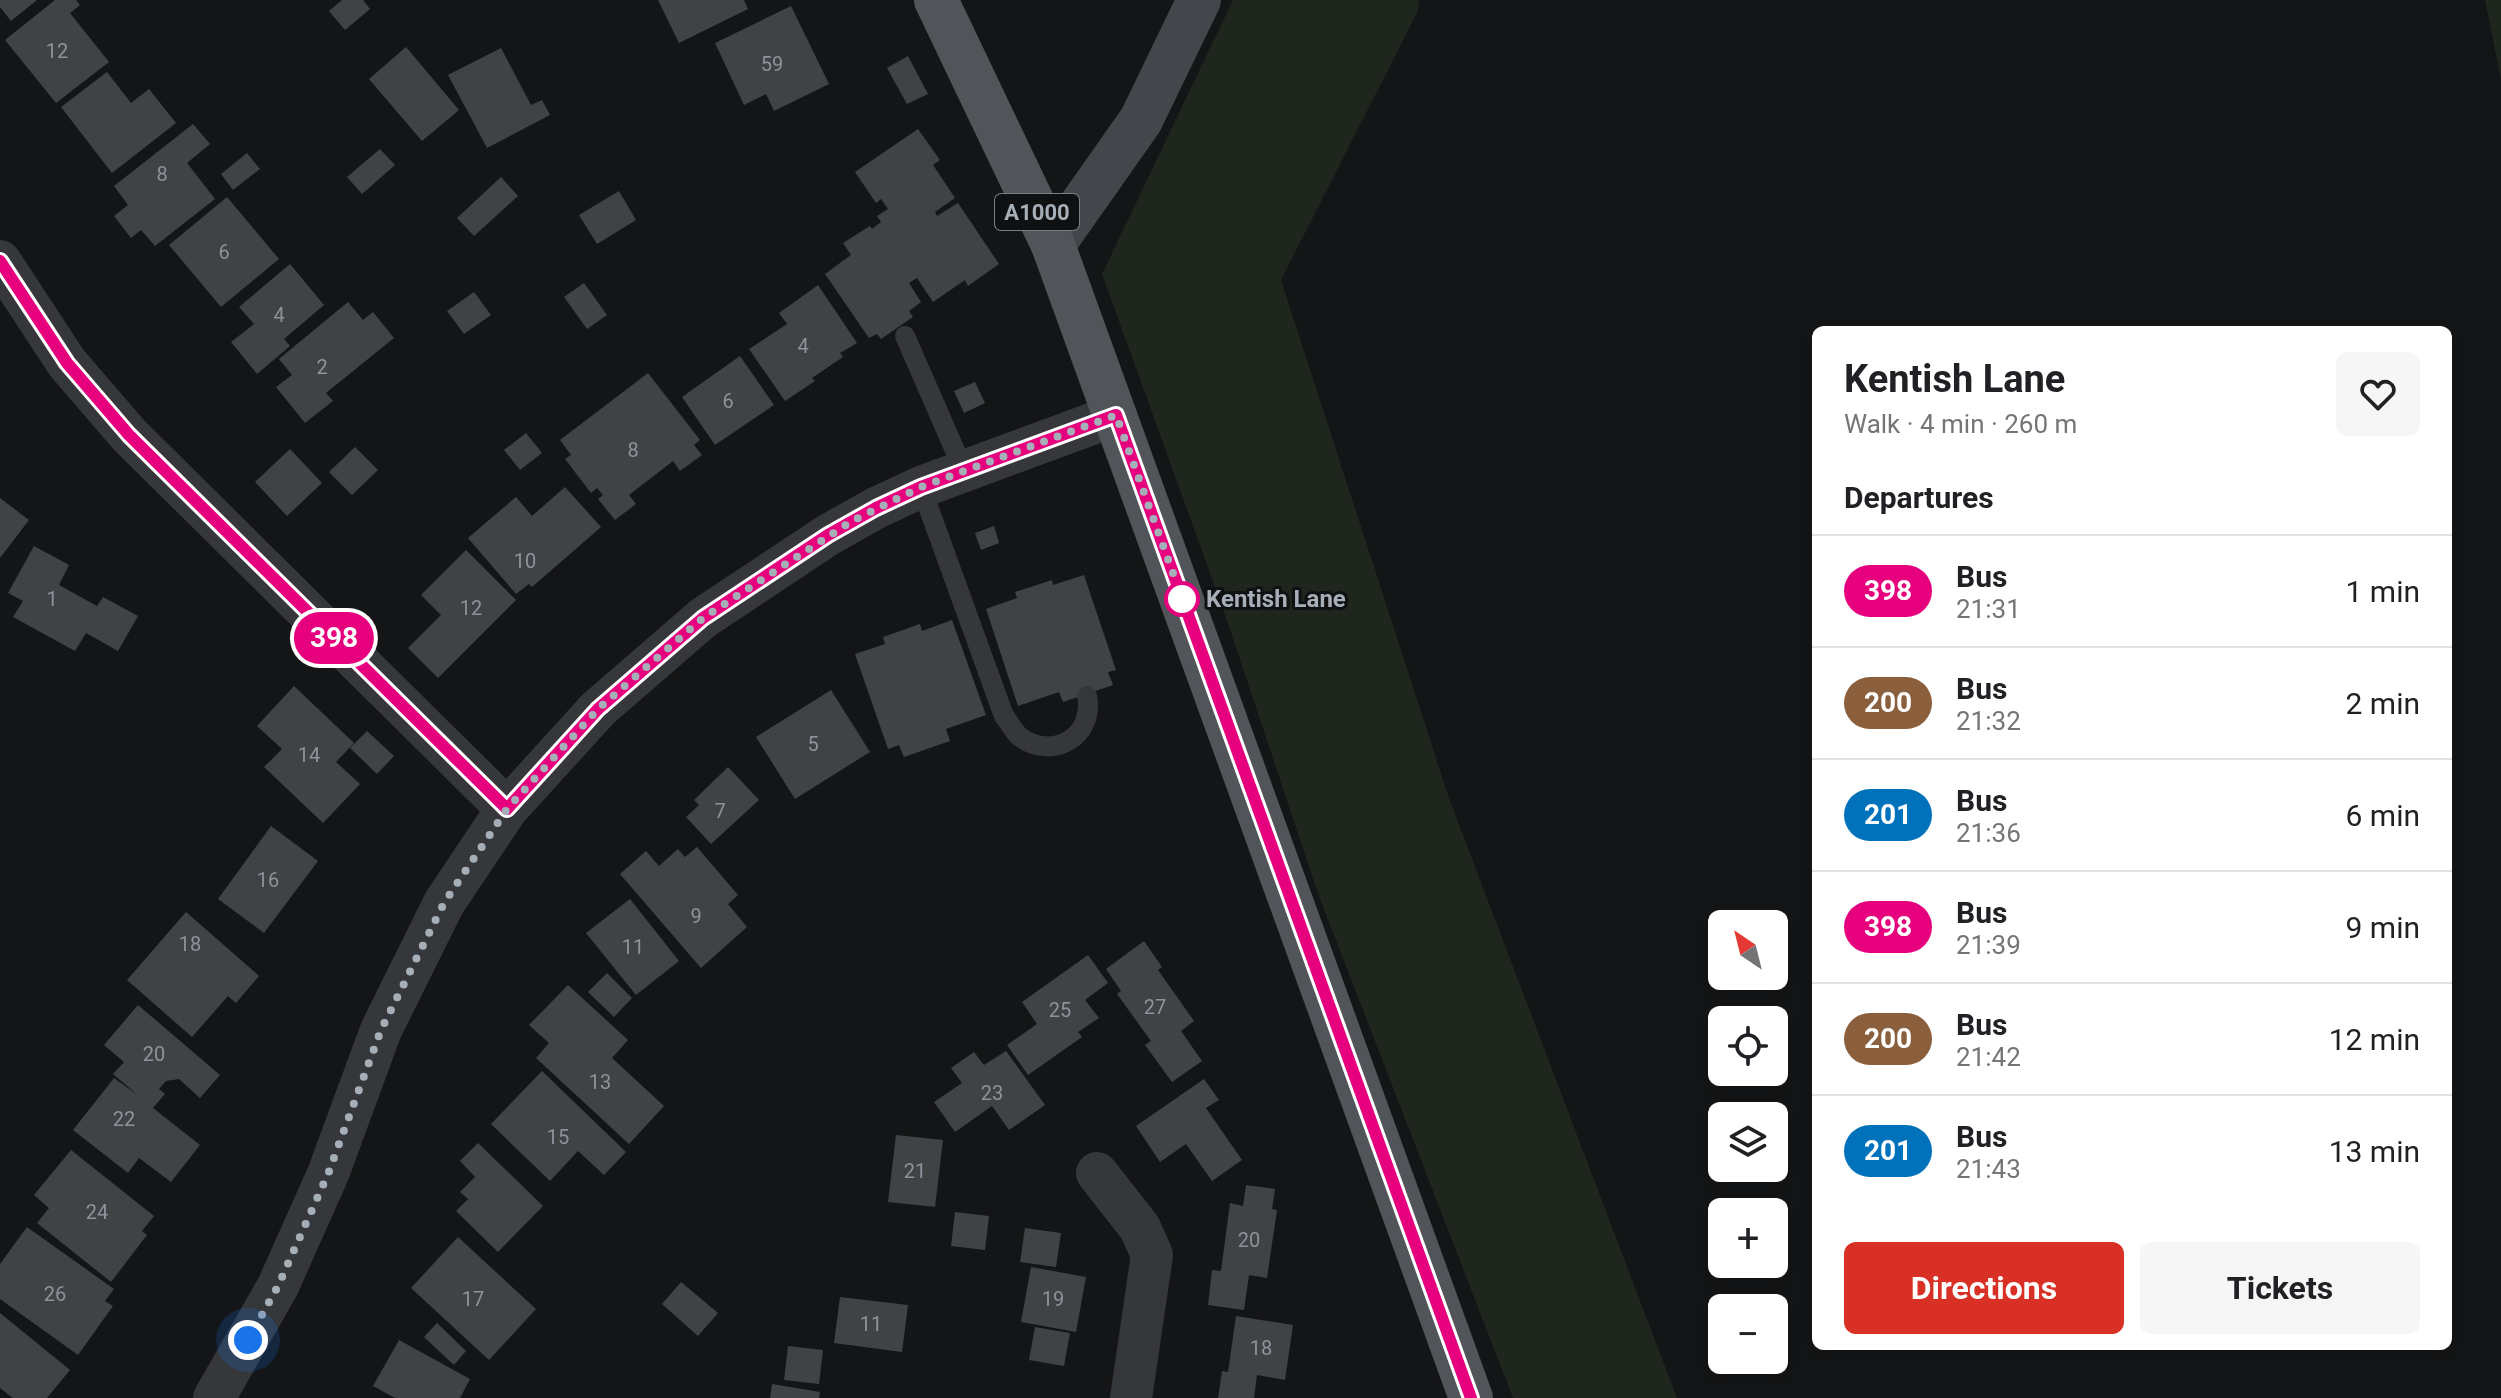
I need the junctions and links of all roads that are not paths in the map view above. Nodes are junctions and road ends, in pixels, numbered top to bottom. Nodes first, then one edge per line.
1 (936, 0) edge
2 (1199, 0) edge
3 (1053, 245) junction
4 (0, 261) edge
5 (905, 336) dead end
6 (1116, 415) junction
7 (964, 471) junction
8 (921, 487) junction
9 (1087, 696) dead end
10 (507, 809) junction
11 (1097, 1173) dead end
12 (214, 1398) edge
13 (1131, 1398) edge
14 (1471, 1398) edge

1 - 3 main road, A1000
2 - 3 main road
3 - 6 main road, A1000
4 - 10 street
5 - 7 lane
6 - 7 street
6 - 14 main road, A1000
7 - 8 street
8 - 9 lane
8 - 10 street
10 - 12 street
11 - 13 street

